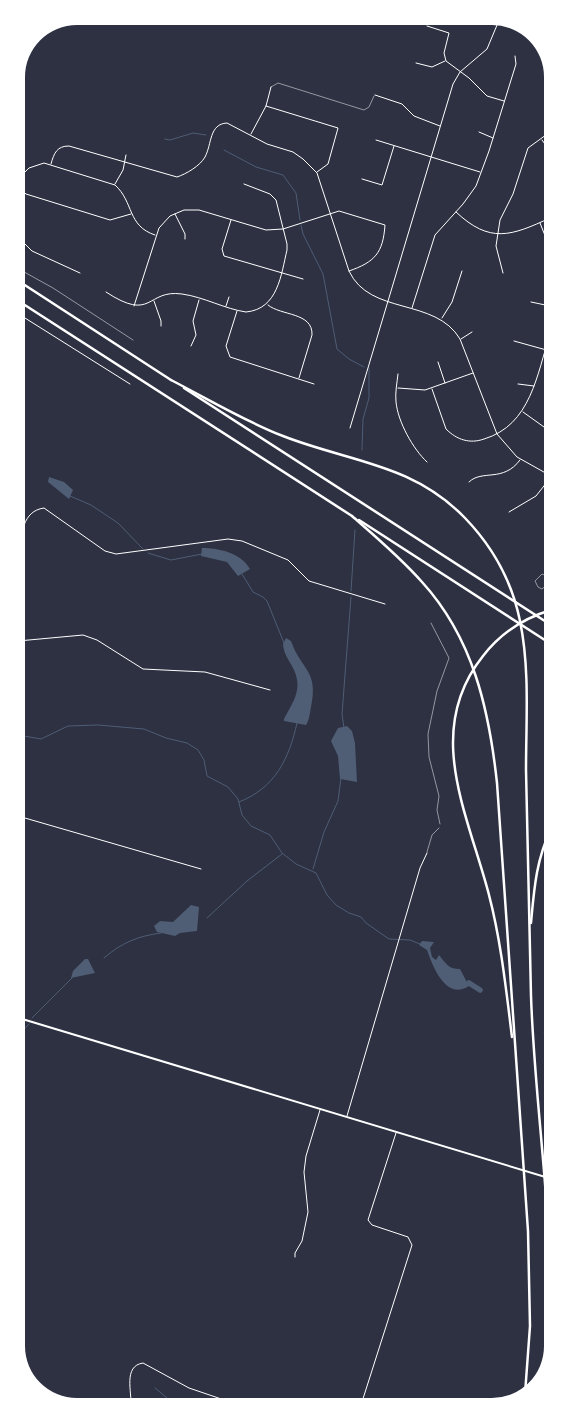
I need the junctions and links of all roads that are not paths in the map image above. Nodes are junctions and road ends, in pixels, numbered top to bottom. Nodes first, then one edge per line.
1 (497, 25) edge
2 (427, 26) dead end
3 (514, 56) dead end
4 (446, 61) junction
5 (416, 63) dead end
6 (460, 72) junction
7 (271, 87) joint
8 (375, 95) joint
9 (504, 102) junction
10 (266, 106) junction
11 (440, 126) junction
12 (479, 132) dead end
13 (251, 135) junction
14 (544, 136) edge
15 (493, 138) junction
16 (541, 138) junction
17 (376, 140) dead end
18 (544, 142) edge
19 (394, 145) junction
20 (126, 155) dead end
21 (431, 155) junction
22 (125, 162) junction
23 (51, 164) junction
24 (480, 172) junction
25 (25, 173) edge
26 (317, 173) junction
27 (362, 179) dead end
28 (115, 184) junction
29 (244, 184) dead end
30 (25, 193) edge
31 (456, 212) junction
32 (175, 213) junction
33 (330, 213) junction
34 (131, 214) junction
35 (230, 220) junction
36 (544, 221) edge
37 (540, 223) junction
38 (283, 229) junction
39 (544, 233) edge
40 (496, 234) junction
41 (156, 235) junction
42 (185, 240) dead end
43 (25, 244) edge
44 (349, 271) junction
45 (462, 271) dead end
46 (25, 272) edge
47 (80, 273) dead end
48 (281, 273) junction
49 (503, 273) dead end
50 (303, 279) dead end
51 (25, 285) edge
52 (106, 292) dead end
53 (228, 297) dead end
54 (200, 299) junction
55 (154, 301) junction
56 (387, 301) junction
57 (531, 302) dead end
58 (25, 305) edge
59 (267, 305) junction
60 (544, 305) edge
61 (134, 306) junction
62 (226, 307) junction
63 (412, 309) junction
64 (237, 310) junction
65 (25, 318) edge
66 (441, 319) junction
67 (161, 326) dead end
68 (472, 332) dead end
69 (460, 339) junction
70 (133, 340) dead end
71 (514, 341) dead end
72 (191, 346) dead end
73 (544, 350) edge
74 (544, 354) edge
75 (438, 362) dead end
76 (474, 373) junction
77 (398, 374) dead end
78 (298, 379) junction
79 (171, 380) junction
80 (445, 383) junction
81 (130, 384) dead end
82 (314, 384) dead end
83 (518, 384) dead end
84 (535, 386) junction
85 (396, 387) junction
86 (432, 389) junction
87 (522, 411) junction
88 (350, 428) dead end
89 (544, 429) edge
90 (497, 434) junction
91 (520, 460) junction
92 (427, 462) dead end
93 (544, 472) edge
94 (469, 482) dead end
95 (544, 485) edge
96 (510, 512) dead end
97 (352, 516) junction
98 (25, 526) edge
99 (385, 604) dead end
100 (544, 613) edge
101 (544, 620) edge
102 (544, 639) edge
103 (25, 640) edge
104 (270, 690) dead end
105 (25, 818) edge
106 (440, 828) road end
107 (544, 847) edge
108 (427, 853) joint
109 (201, 868) dead end
110 (530, 932) junction
111 (25, 1020) edge
112 (515, 1055) junction
113 (320, 1109) junction
114 (346, 1117) junction
115 (396, 1132) junction
116 (544, 1177) edge
117 (544, 1189) edge
118 (295, 1257) dead end
119 (525, 1386) edge
120 (131, 1398) edge
121 (217, 1398) edge
122 (364, 1398) edge

1 - 6 street
2 - 4 street
3 - 9 street
4 - 5 street
4 - 6 street
6 - 9 street
6 - 11 street
7 - 8 lane
7 - 10 street
8 - 11 street
9 - 15 street
10 - 13 street
10 - 26 street
11 - 21 street
12 - 15 street
13 - 22 street
13 - 26 street
14 - 16 street
15 - 24 street
16 - 18 street
16 - 40 street
17 - 19 street
19 - 21 street
19 - 27 street
20 - 22 street
21 - 24 street
21 - 56 street
22 - 23 street
22 - 28 street
23 - 25 street
23 - 28 street
24 - 31 street
26 - 33 street
28 - 34 street
29 - 38 street
30 - 34 street
31 - 40 street
31 - 63 street
32 - 35 street
32 - 41 street
32 - 42 street
33 - 38 street
33 - 44 street
33 - 44 street
34 - 41 street
35 - 38 street
35 - 48 street
36 - 37 street
37 - 39 street
37 - 40 street
38 - 48 street
40 - 49 street
41 - 61 street
43 - 47 street
44 - 56 street
45 - 66 street
46 - 70 lane
48 - 50 street
48 - 59 street
51 - 79 highway
52 - 61 street
53 - 62 street
54 - 55 street
54 - 62 street
54 - 72 street
55 - 61 street
55 - 67 street
56 - 63 street
56 - 88 street
57 - 60 street
58 - 97 highway
59 - 64 street
59 - 78 street
62 - 64 street
63 - 66 street
64 - 78 street
65 - 81 street
66 - 69 street
68 - 69 street
69 - 76 street
71 - 73 street
74 - 84 street
75 - 80 street
76 - 80 street
76 - 90 street
77 - 85 street
78 - 82 street
79 - 101 highway
79 - 110 highway
80 - 86 street
83 - 84 street
84 - 87 street
85 - 86 street
85 - 92 street
86 - 90 street
87 - 89 street
87 - 90 street
90 - 91 street
91 - 93 street
91 - 94 street
95 - 96 street
97 - 102 highway
97 - 112 highway
98 - 99 street
100 - 112 highway
103 - 104 street
105 - 109 street
106 - 108 lane
107 - 110 highway
108 - 114 street
110 - 117 highway
111 - 113 main road
112 - 119 highway
113 - 114 main road
113 - 118 street
114 - 115 main road
115 - 116 main road
115 - 122 street
120 - 121 street

